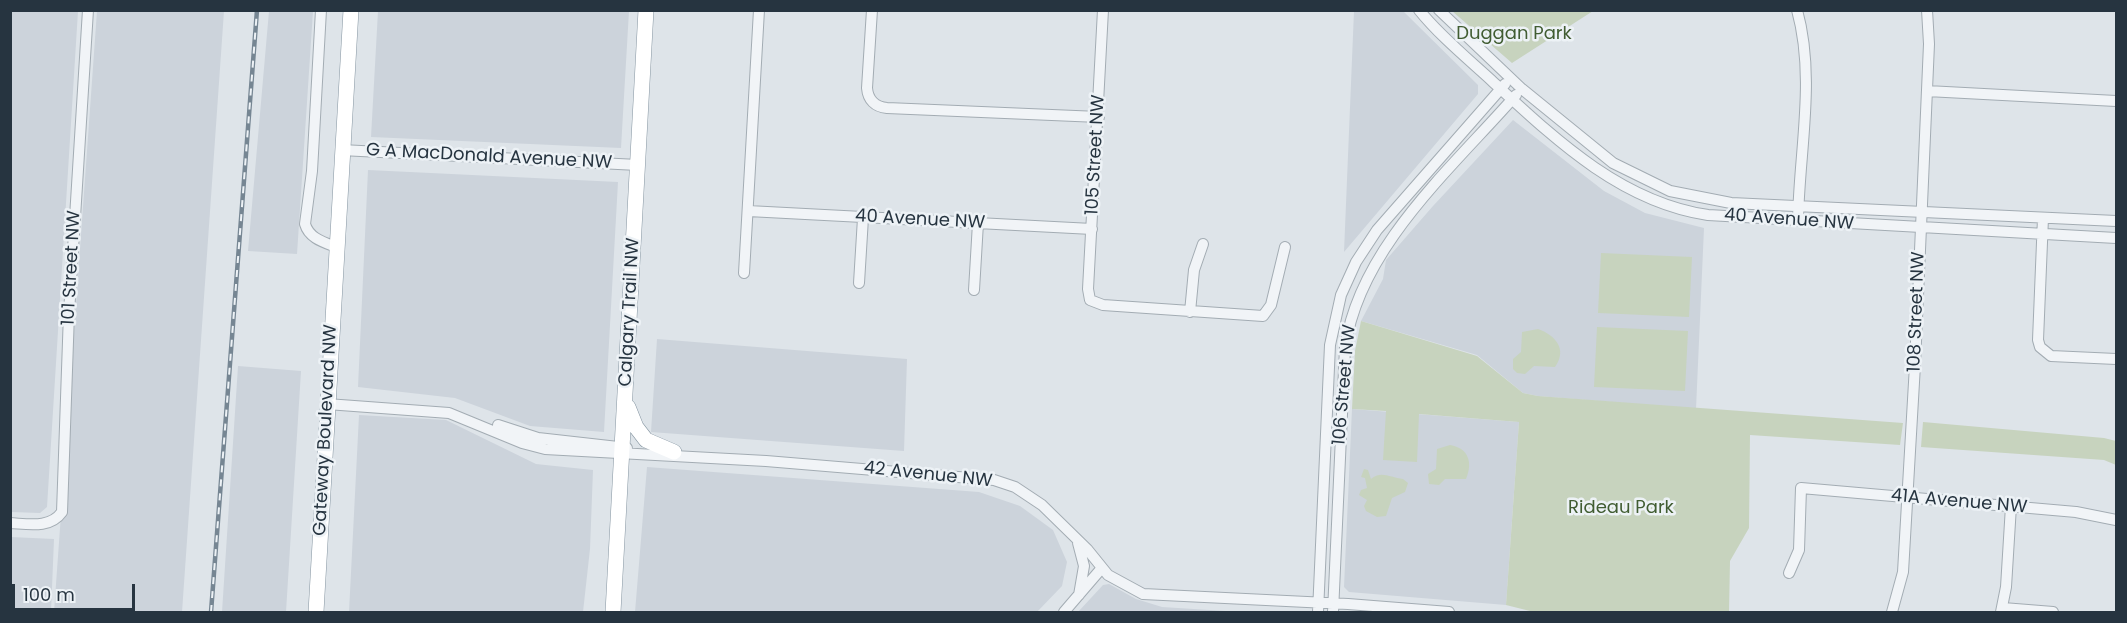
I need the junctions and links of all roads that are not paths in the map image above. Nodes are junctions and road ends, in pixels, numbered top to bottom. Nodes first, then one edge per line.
1 (88, 10) edge
2 (321, 10) edge
3 (351, 10) edge
4 (646, 10) edge
5 (759, 10) edge
6 (872, 10) edge
7 (1103, 10) edge
8 (1419, 10) edge
9 (1438, 10) edge
10 (1797, 10) edge
11 (1927, 10) edge
12 (1510, 78) junction
13 (1501, 89) junction
14 (1522, 89) junction
15 (1927, 91) junction
16 (1512, 100) junction
17 (2116, 101) edge
18 (1098, 117) junction
19 (341, 150) junction
20 (638, 165) junction
21 (1799, 206) junction
22 (748, 211) junction
23 (1921, 213) junction
24 (863, 218) junction
25 (2043, 218) junction
26 (1798, 221) junction
27 (2116, 221) edge
28 (978, 224) junction
29 (1920, 228) junction
30 (1092, 229) junction
31 (2043, 234) junction
32 (2116, 238) edge
33 (1203, 244) dead end
34 (336, 247) junction
35 (1285, 247) dead end
36 (744, 273) dead end
37 (859, 284) dead end
38 (974, 290) dead end
39 (1190, 312) junction
40 (2116, 359) edge
41 (327, 401) junction
42 (625, 401) junction
43 (622, 451) junction
44 (674, 452) junction
45 (689, 456) junction
46 (1906, 498) junction
47 (2011, 506) junction
48 (2116, 520) edge
49 (10, 523) edge
50 (1076, 538) junction
51 (1101, 569) junction
52 (1789, 573) dead end
53 (1078, 595) junction
54 (1318, 608) edge
55 (1334, 608) edge
56 (2002, 610) edge
57 (316, 612) edge
58 (613, 612) edge
59 (1064, 612) edge
60 (1449, 612) edge
61 (1893, 612) edge
62 (2053, 612) edge

1 - 49 street, 101 Street NW
2 - 34 street
3 - 19 highway, Gateway Boulevard NW
4 - 20 highway, Calgary Trail NW
5 - 22 street
6 - 18 street
7 - 18 street, 105 Street NW
8 - 13 street
9 - 12 street
10 - 21 street
11 - 15 street, 108 Street NW
12 - 13 street, 106 Street NW
12 - 14 street
13 - 16 street, 40 Avenue NW
13 - 54 street, 106 Street NW
14 - 16 street, 106 Street NW
14 - 21 street, 40 Avenue NW
15 - 17 street
15 - 23 street, 108 Street NW
16 - 26 street, 40 Avenue NW
16 - 55 street, 106 Street NW
18 - 30 street, 105 Street NW
19 - 20 street, G A MacDonald Avenue NW
19 - 34 highway, Gateway Boulevard NW
20 - 42 highway, Calgary Trail NW
21 - 23 street, 40 Avenue NW
21 - 26 street
22 - 24 street, 40 Avenue NW
22 - 36 street
23 - 25 street, 40 Avenue NW
23 - 29 street, 108 Street NW
24 - 28 street, 40 Avenue NW
24 - 37 street
25 - 27 street, 40 Avenue NW
25 - 31 street
26 - 29 street, 40 Avenue NW
28 - 30 street, 40 Avenue NW
28 - 38 street
29 - 31 street, 40 Avenue NW
29 - 46 street, 108 Street NW
30 - 39 street, 105 Street NW
31 - 32 street, 40 Avenue NW
31 - 40 street
33 - 39 street
34 - 41 highway, Gateway Boulevard NW
35 - 39 street
41 - 43 street, 42 Avenue NW
41 - 57 highway, Gateway Boulevard NW
42 - 43 highway, Calgary Trail NW
42 - 44 highway
43 - 44 street, 42 Avenue NW
43 - 45 street, 42 Avenue NW
43 - 58 highway, Calgary Trail NW
44 - 45 street, 42 Avenue NW
45 - 50 street, 42 Avenue NW
46 - 47 street, 41A Avenue NW
46 - 52 street, 41A Avenue NW
46 - 61 street, 108 Street NW
47 - 48 street, 41A Avenue NW
47 - 56 street
50 - 51 street, 42 Avenue NW
50 - 53 street
51 - 53 street
51 - 54 street, 42 Avenue NW
53 - 59 street
54 - 55 street, 42 Avenue NW
55 - 60 street, 42 Avenue NW
56 - 62 street

